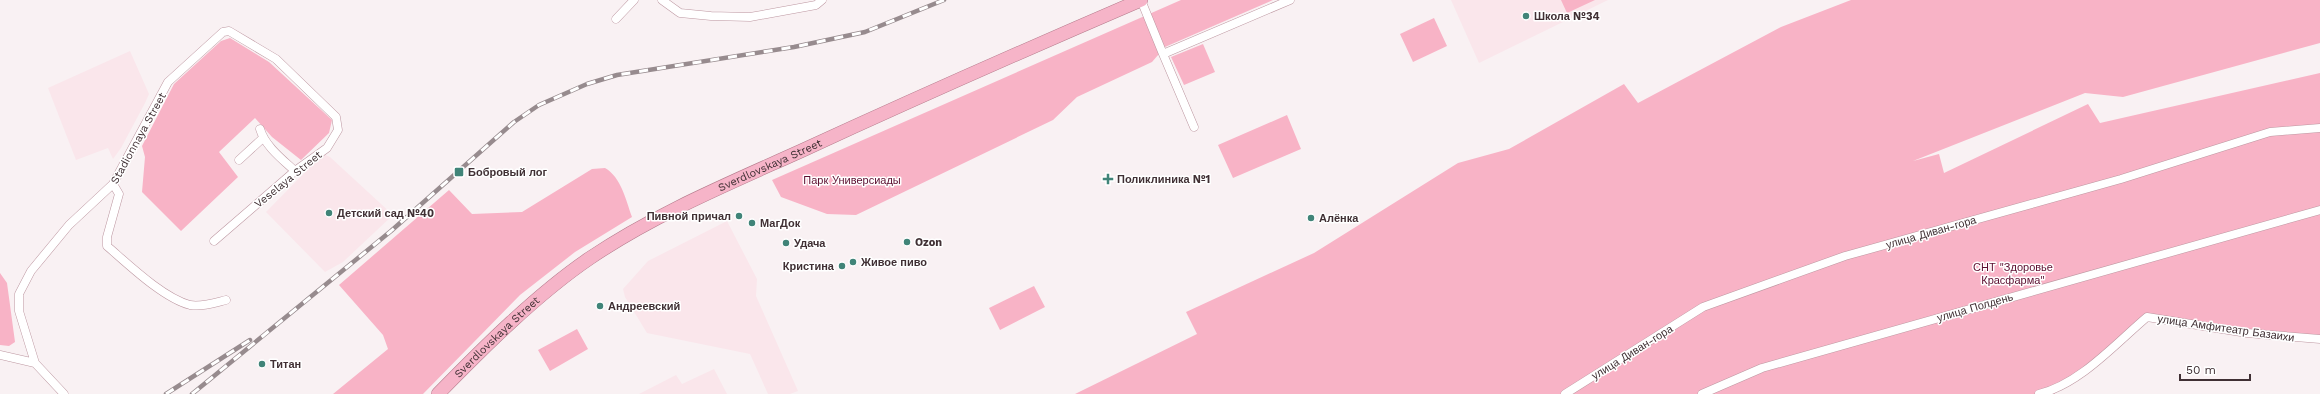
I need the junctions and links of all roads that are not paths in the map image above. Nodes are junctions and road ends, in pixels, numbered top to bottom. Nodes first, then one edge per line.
1 (634, 0) edge
2 (662, 0) edge
3 (822, 0) edge
4 (1141, 0) edge
5 (1290, 0) edge
6 (616, 19) dead end
7 (1163, 54) junction
8 (276, 59) joint
9 (1194, 127) dead end
10 (2320, 128) edge
11 (260, 129) dead end
12 (263, 138) junction
13 (239, 160) dead end
14 (295, 171) junction
15 (113, 184) junction
16 (2320, 210) edge
17 (214, 241) dead end
18 (226, 300) dead end
19 (2320, 339) edge
20 (0, 354) edge
21 (35, 363) junction
22 (64, 394) edge
23 (438, 394) edge
24 (1565, 394) edge
25 (1702, 394) edge
26 (2039, 394) edge

1 - 6 street
2 - 3 street
4 - 7 street
4 - 23 highway, Sverdlovskaya Street
5 - 7 street
7 - 9 street
8 - 14 street, Veselaya Street
8 - 15 street, Stadionnaya Street
10 - 24 street, улица Диван-гора
11 - 12 street
12 - 13 street
12 - 14 street
14 - 17 street, Veselaya Street
15 - 18 street
15 - 21 street, Stadionnaya Street
16 - 25 street, улица Полдень
19 - 26 street, улица Амфитеатр Базаихи
20 - 21 street
21 - 22 street

